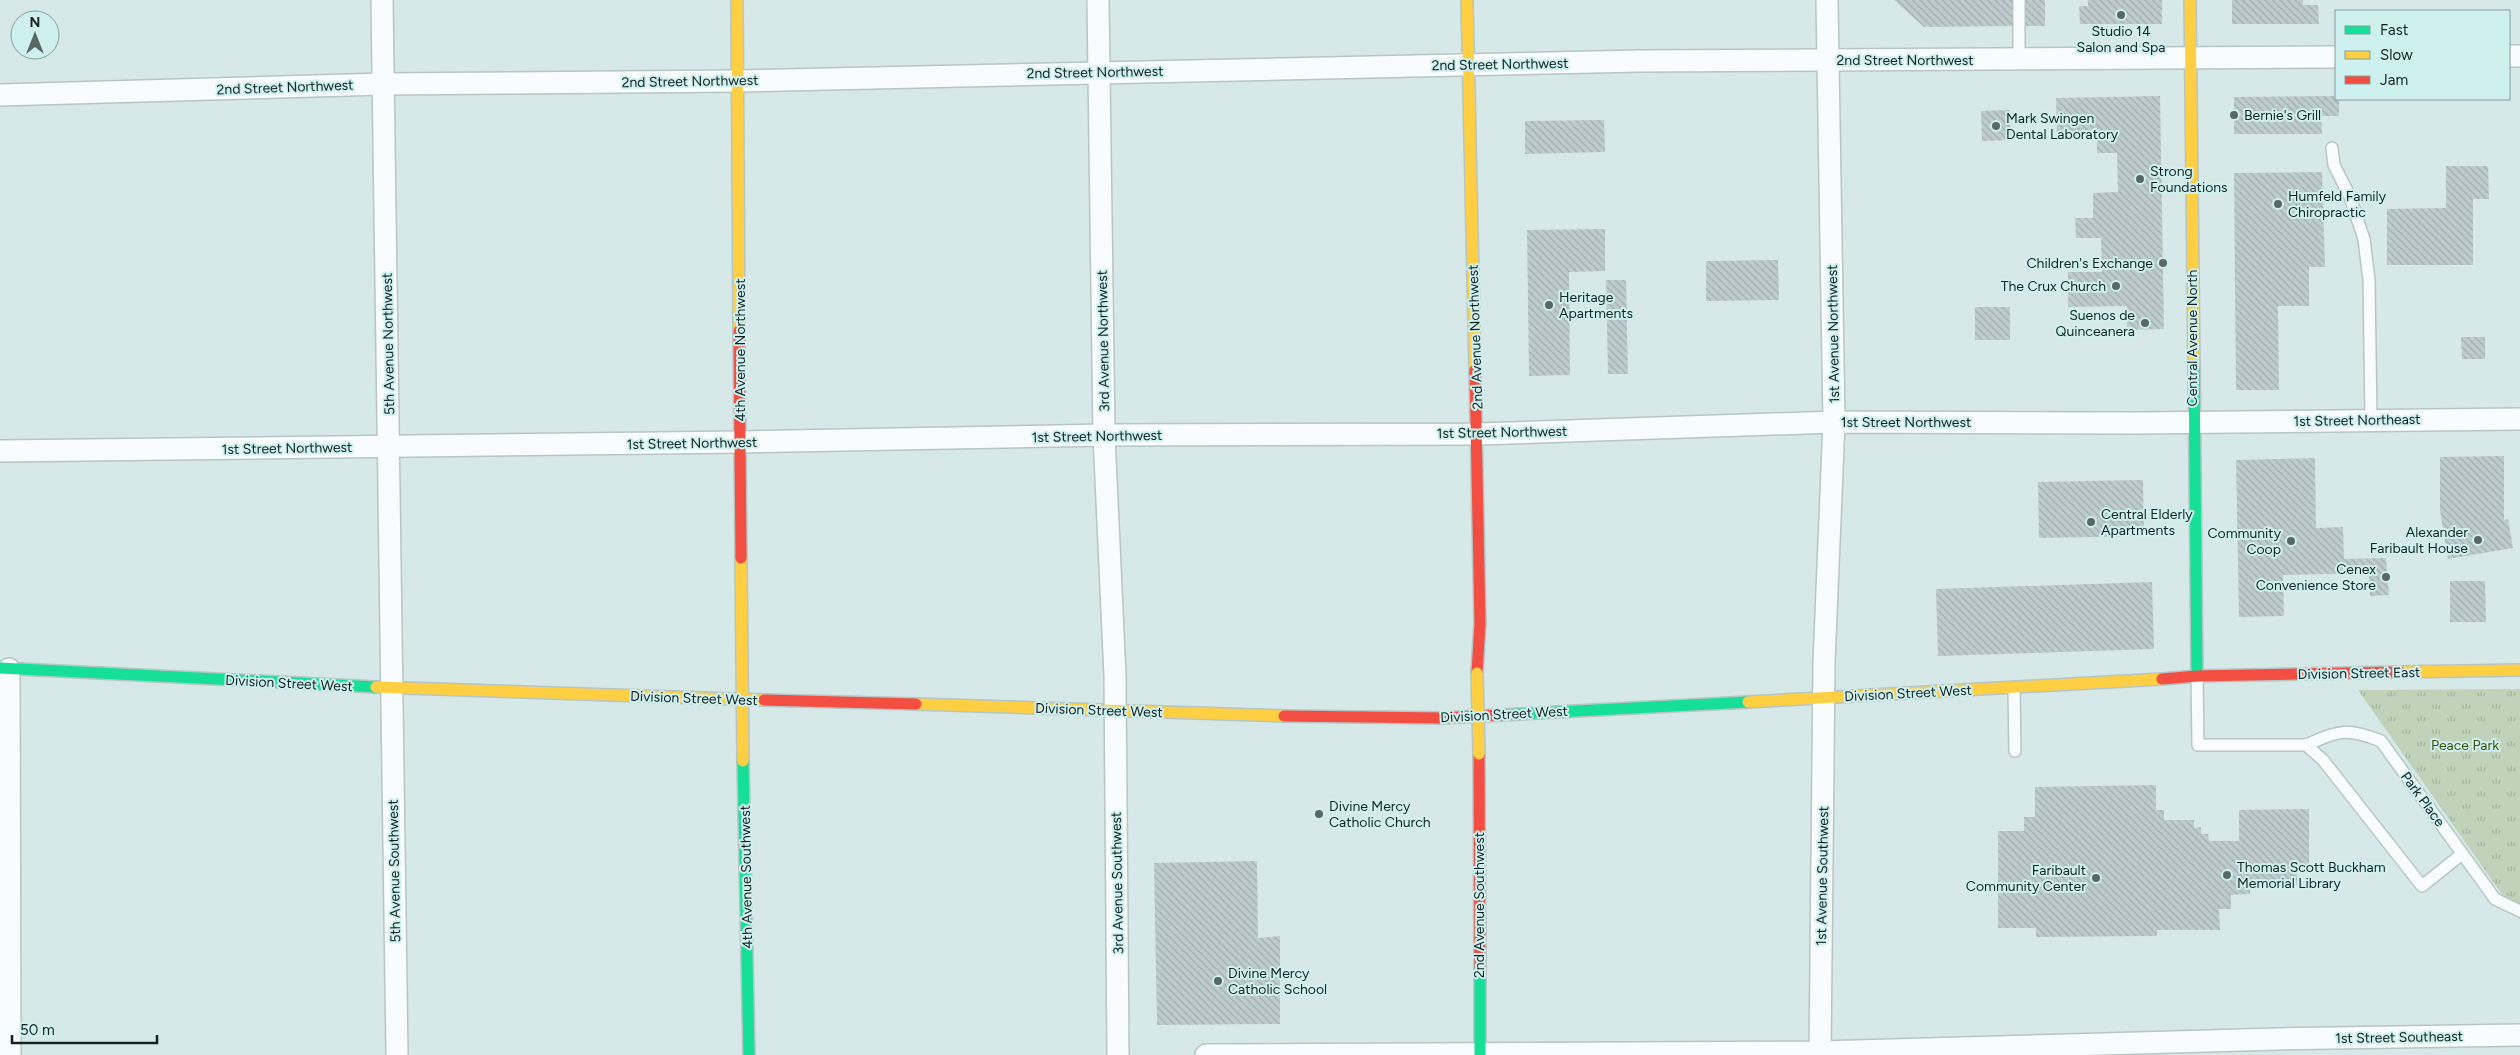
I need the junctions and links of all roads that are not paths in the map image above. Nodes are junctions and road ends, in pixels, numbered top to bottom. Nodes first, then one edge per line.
1 (382, 0) edge
2 (737, 0) edge
3 (1098, 0) edge
4 (1467, 0) edge
5 (1827, 0) edge
6 (2019, 0) edge
7 (2190, 0) edge
8 (2335, 57) edge
9 (2190, 58) junction
10 (1827, 60) junction
11 (2019, 60) junction
12 (1467, 65) junction
13 (1099, 71) junction
14 (738, 81) junction
15 (383, 84) junction
16 (0, 95) edge
17 (2332, 148) dead end
18 (2371, 419) junction
19 (2520, 419) edge
20 (1834, 422) junction
21 (2193, 423) junction
22 (1478, 434) junction
23 (1104, 435) junction
24 (741, 442) junction
25 (390, 447) junction
26 (0, 452) edge
27 (5, 669) edge
28 (2520, 670) edge
29 (1477, 673) joint
30 (2197, 676) junction
31 (392, 688) junction
32 (2014, 688) junction
33 (1824, 698) junction
34 (742, 699) junction
35 (1115, 711) junction
36 (2306, 745) junction
37 (2015, 751) dead end
38 (2462, 854) junction
39 (2520, 910) edge
40 (2520, 1035) edge
41 (1820, 1053) edge
42 (1480, 1054) edge
43 (10, 1055) edge
44 (397, 1055) edge
45 (749, 1055) edge
46 (1118, 1055) edge
47 (1206, 1055) edge
48 (1283, 1055) edge

1 - 15 street, 5th Avenue Northwest
2 - 14 street, 4th Avenue Northwest
3 - 13 street, 3rd Avenue Northwest
4 - 12 street, 2nd Avenue Northwest
5 - 10 street, 1st Avenue Northwest
6 - 11 lane
7 - 9 street, Central Avenue North
8 - 9 street, 2nd Street Northwest
9 - 11 street, 2nd Street Northwest
9 - 21 street, Central Avenue North
10 - 11 street, 2nd Street Northwest
10 - 12 street, 2nd Street Northwest
10 - 20 street, 1st Avenue Northwest
12 - 13 street, 2nd Street Northwest
12 - 22 street, 2nd Avenue Northwest
13 - 14 street, 2nd Street Northwest
13 - 23 street, 3rd Avenue Northwest
14 - 15 street, 2nd Street Northwest
14 - 24 street, 4th Avenue Northwest
15 - 16 street, 2nd Street Northwest
15 - 25 street, 5th Avenue Northwest
17 - 18 lane
18 - 19 street, 1st Street Northeast
18 - 21 street, 1st Street Northeast
20 - 21 street, 1st Street Northwest
20 - 22 street, 1st Street Northwest
20 - 33 street, 1st Avenue Northwest
21 - 30 street, Central Avenue North
22 - 23 street, 1st Street Northwest
22 - 29 street, 2nd Avenue Northwest
23 - 24 street, 1st Street Northwest
23 - 35 street, 3rd Avenue Northwest
24 - 25 street, 1st Street Northwest
24 - 34 street, 4th Avenue Northwest
25 - 26 street, 1st Street Northwest
25 - 31 street, 5th Avenue Northwest
27 - 31 street, Division Street West
27 - 43 street
28 - 30 street, Division Street East
29 - 42 street, 2nd Avenue Southwest, bridge
30 - 32 street, Division Street West
30 - 36 lane
31 - 34 street, Division Street West
31 - 44 street, 5th Avenue Southwest
32 - 33 street, Division Street West
32 - 37 lane
33 - 35 street, Division Street West
33 - 41 street, 1st Avenue Southwest
34 - 35 street, Division Street West
34 - 45 street, 4th Avenue Southwest
35 - 46 street, 3rd Avenue Southwest
36 - 38 lane, Park Place
36 - 38 lane
38 - 39 lane, Park Place
40 - 41 street, 1st Street Southeast
41 - 42 street, 1st Street Southeast
42 - 48 street, 1st Street Southeast
47 - 48 street, 1st Street Southeast

